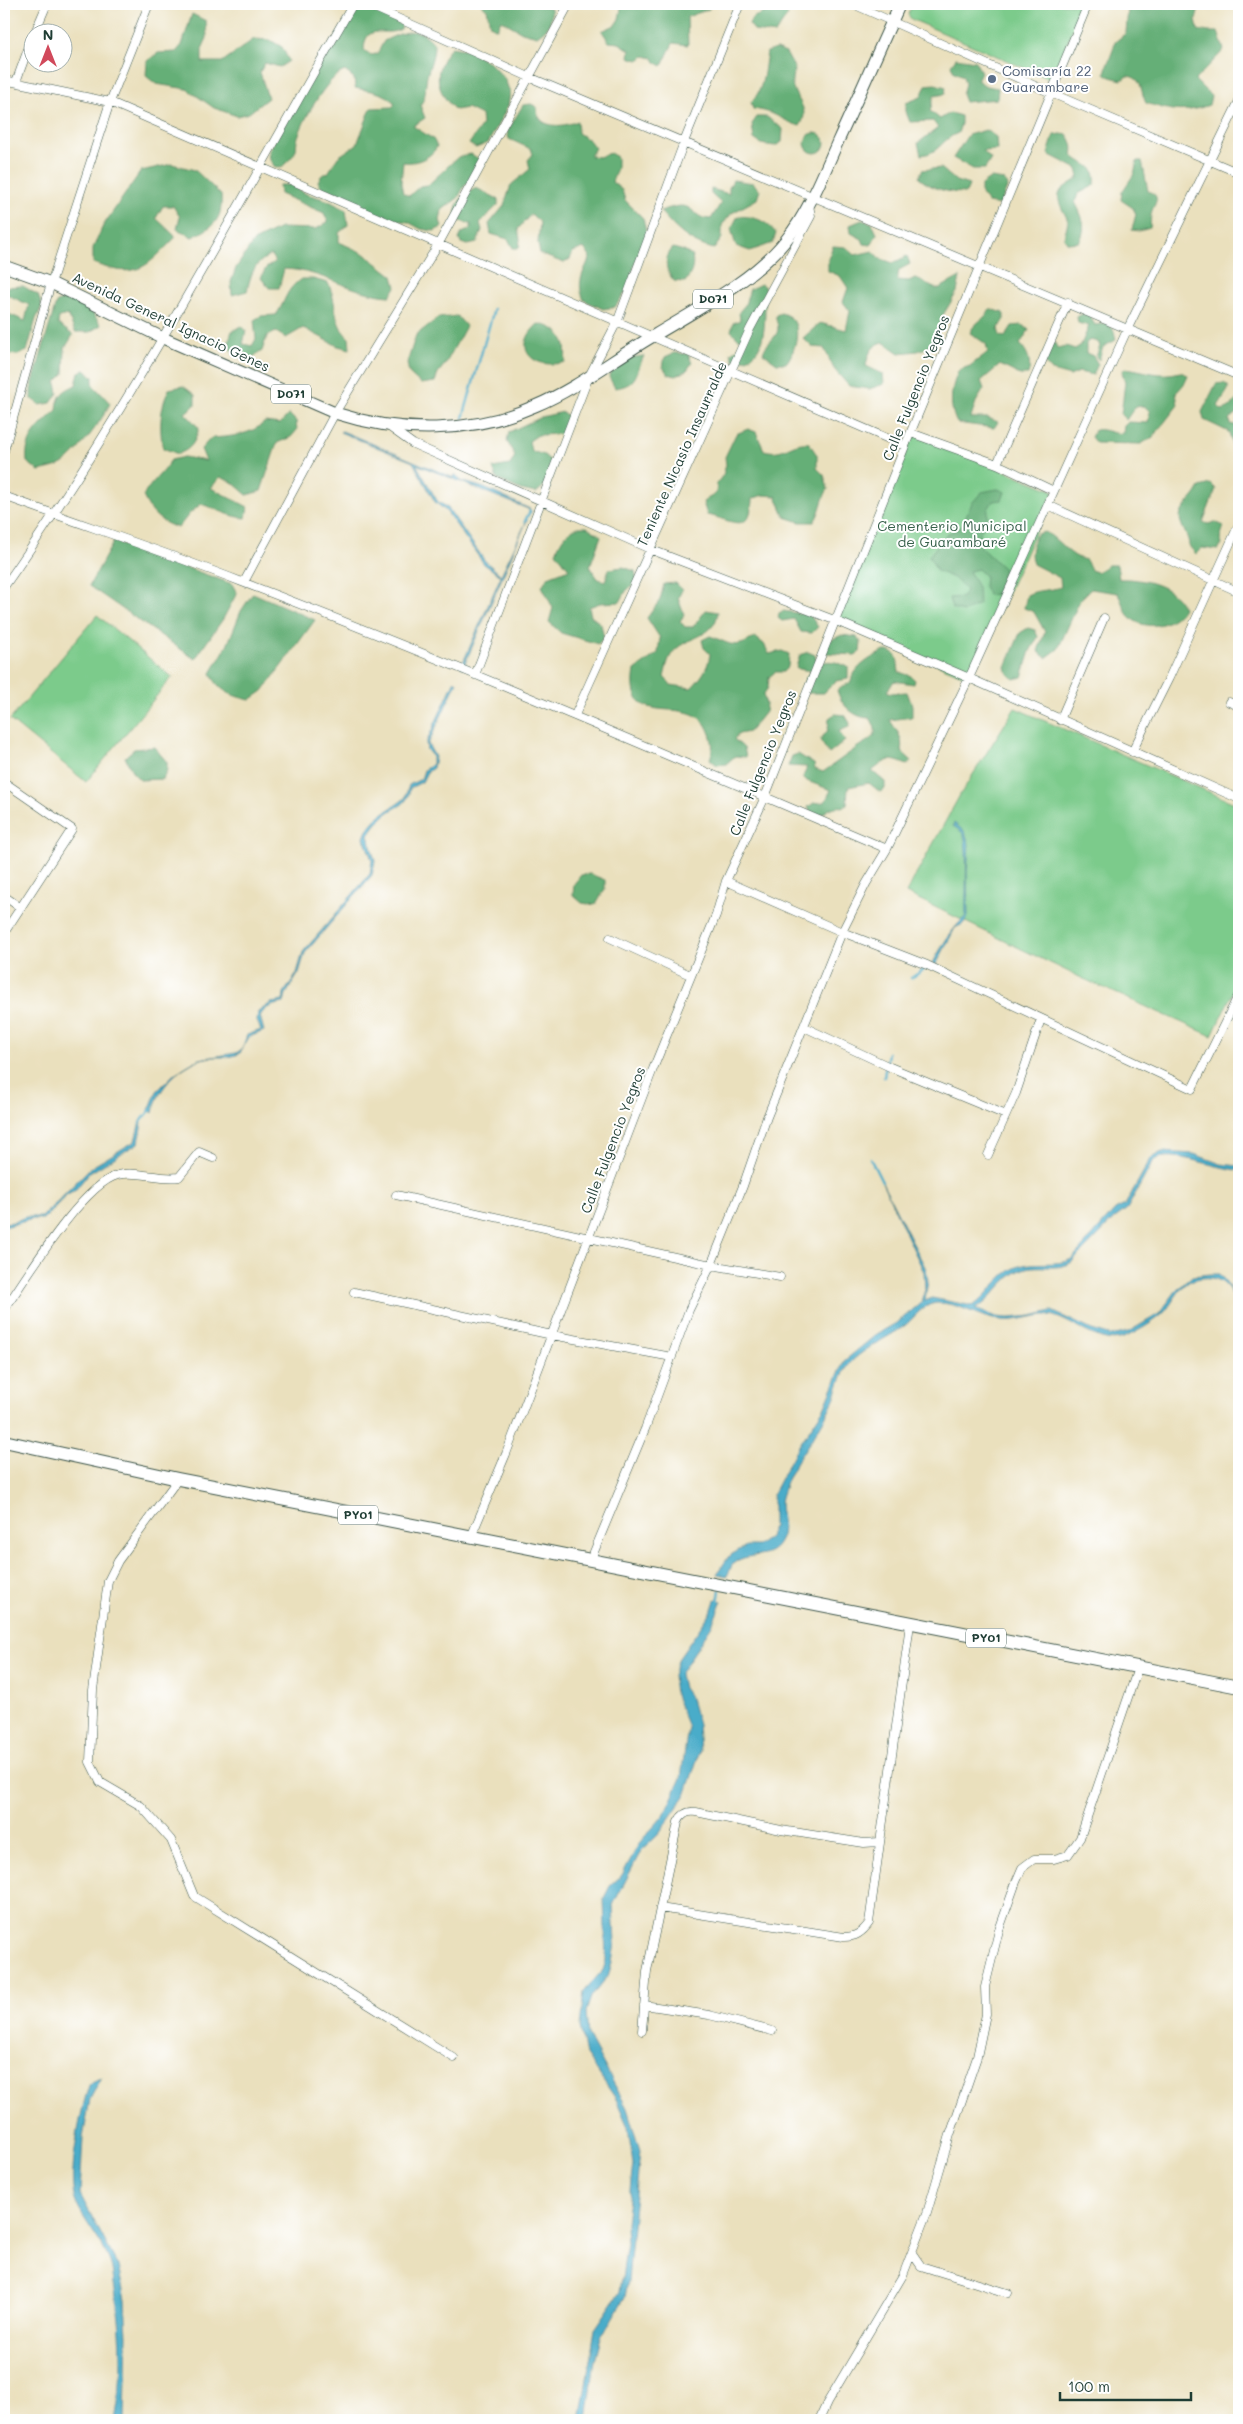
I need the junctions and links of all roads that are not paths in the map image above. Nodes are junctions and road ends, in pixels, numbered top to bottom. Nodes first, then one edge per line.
1 (46, 4) edge
2 (149, 4) edge
3 (353, 4) edge
4 (366, 4) edge
5 (569, 4) edge
6 (740, 4) edge
7 (853, 4) edge
8 (900, 4) edge
9 (1088, 4) edge
10 (892, 20) junction
11 (39, 22) edge
12 (22, 66) edge
13 (529, 77) junction
14 (4, 80) edge
15 (16, 82) junction
16 (1051, 94) junction
17 (1239, 100) edge
18 (110, 102) junction
19 (684, 142) junction
20 (1209, 161) junction
21 (259, 167) junction
22 (1239, 173) edge
23 (811, 200) junction
24 (439, 242) junction
25 (4, 266) edge
26 (979, 267) junction
27 (51, 283) junction
28 (1068, 302) junction
29 (618, 320) junction
30 (1128, 328) junction
31 (653, 336) junction
32 (163, 338) junction
33 (732, 372) junction
34 (589, 376) junction
35 (1239, 376) edge
36 (335, 412) junction
37 (385, 425) junction
38 (911, 433) junction
39 (905, 446) junction
40 (4, 451) edge
41 (996, 464) junction
42 (1054, 491) junction
43 (4, 496) edge
44 (543, 501) junction
45 (1048, 505) junction
46 (55, 514) junction
47 (1239, 524) edge
48 (652, 550) junction
49 (1212, 580) junction
50 (244, 582) junction
51 (4, 587) edge
52 (1239, 592) edge
53 (1104, 618) dead end
54 (834, 620) junction
55 (475, 675) junction
56 (969, 678) junction
57 (1229, 702) dead end
58 (1239, 706) edge
59 (576, 715) junction
60 (1060, 720) junction
61 (1132, 752) junction
62 (4, 782) edge
63 (765, 796) junction
64 (1239, 799) edge
65 (887, 849) junction
66 (726, 881) junction
67 (4, 896) edge
68 (21, 908) junction
69 (842, 932) junction
70 (4, 933) edge
71 (610, 938) dead end
72 (690, 975) junction
73 (1239, 994) edge
74 (1041, 1019) junction
75 (804, 1027) junction
76 (1006, 1115) junction
77 (988, 1155) dead end
78 (213, 1158) dead end
79 (396, 1195) dead end
80 (589, 1236) junction
81 (711, 1265) junction
82 (780, 1277) dead end
83 (354, 1292) dead end
84 (4, 1310) edge
85 (552, 1335) junction
86 (672, 1357) junction
87 (4, 1441) edge
88 (178, 1479) junction
89 (471, 1537) junction
90 (592, 1559) junction
91 (910, 1624) junction
92 (1138, 1668) junction
93 (1239, 1687) edge
94 (879, 1842) junction
95 (660, 1908) junction
96 (644, 2005) junction
97 (772, 2031) dead end
98 (642, 2032) dead end
99 (454, 2058) dead end
100 (912, 2253) junction
101 (1008, 2293) dead end
102 (819, 2420) edge

1 - 11 street
2 - 18 street
3 - 21 street
4 - 13 street
5 - 13 street
6 - 19 street
7 - 10 street
8 - 10 main road, D071
9 - 16 street, Calle Fulgencio Yegros
10 - 16 street
10 - 23 main road, D071
12 - 15 street
13 - 19 street
13 - 24 street
14 - 15 street
15 - 18 street
16 - 20 street
16 - 26 street, Calle Fulgencio Yegros
17 - 20 street
18 - 21 street
18 - 27 street
19 - 23 street
19 - 29 street
20 - 22 street
20 - 30 street
21 - 24 street
21 - 32 street
23 - 26 street
23 - 31 main road, Avenida General Ignacio Genes / D071
23 - 33 street, Teniente Nicasio Insaurralde
24 - 29 street
24 - 36 street
25 - 27 main road, Avenida General Ignacio Genes / D071
26 - 28 street
26 - 38 street, Calle Fulgencio Yegros
27 - 32 main road, Avenida General Ignacio Genes / D071
27 - 40 street
28 - 30 street
28 - 41 street
29 - 31 street
29 - 34 street
30 - 35 street
30 - 42 street
31 - 33 street
31 - 34 main road, Avenida General Ignacio Genes / D071
32 - 36 main road, Avenida General Ignacio Genes / D071
32 - 46 street
33 - 39 street
33 - 48 street, Teniente Nicasio Insaurralde
34 - 37 main road, Avenida General Ignacio Genes / D071
34 - 44 street
36 - 37 main road, Avenida General Ignacio Genes / D071
36 - 50 street
37 - 44 street
38 - 39 street, Calle Fulgencio Yegros
38 - 41 street
39 - 54 street, Calle Fulgencio Yegros
41 - 42 street
42 - 45 street
43 - 46 street
44 - 48 street
44 - 55 street
45 - 49 street
45 - 56 street
46 - 50 street
46 - 51 street
47 - 49 street
48 - 54 street
48 - 59 street, Teniente Nicasio Insaurralde
49 - 52 street
49 - 61 street
50 - 55 street
53 - 60 street
54 - 56 street
54 - 63 street, Calle Fulgencio Yegros
55 - 59 street
56 - 60 street
56 - 65 street
57 - 58 street
59 - 63 street
60 - 61 street
61 - 64 street
62 - 68 street
63 - 65 street
63 - 66 street, Calle Fulgencio Yegros
65 - 69 street
66 - 69 street
66 - 72 street, Calle Fulgencio Yegros
67 - 68 street
68 - 70 street
69 - 74 street
69 - 75 street
71 - 72 street
72 - 80 street, Calle Fulgencio Yegros
73 - 74 street
74 - 76 street
75 - 76 street
75 - 81 street
76 - 77 street
78 - 84 street
79 - 80 street
80 - 81 street
80 - 85 street, Calle Fulgencio Yegros
81 - 82 street
81 - 86 street
83 - 85 street
85 - 86 street
85 - 89 street, Calle Fulgencio Yegros
86 - 90 street
87 - 88 highway, PY01
88 - 89 highway, PY01
88 - 99 street
89 - 90 highway, PY01
90 - 91 highway, PY01
91 - 92 highway, PY01
91 - 94 street
92 - 93 highway, PY01
92 - 100 street
94 - 95 street
94 - 95 street
95 - 96 street
96 - 97 street
96 - 98 street
100 - 101 street
100 - 102 street

